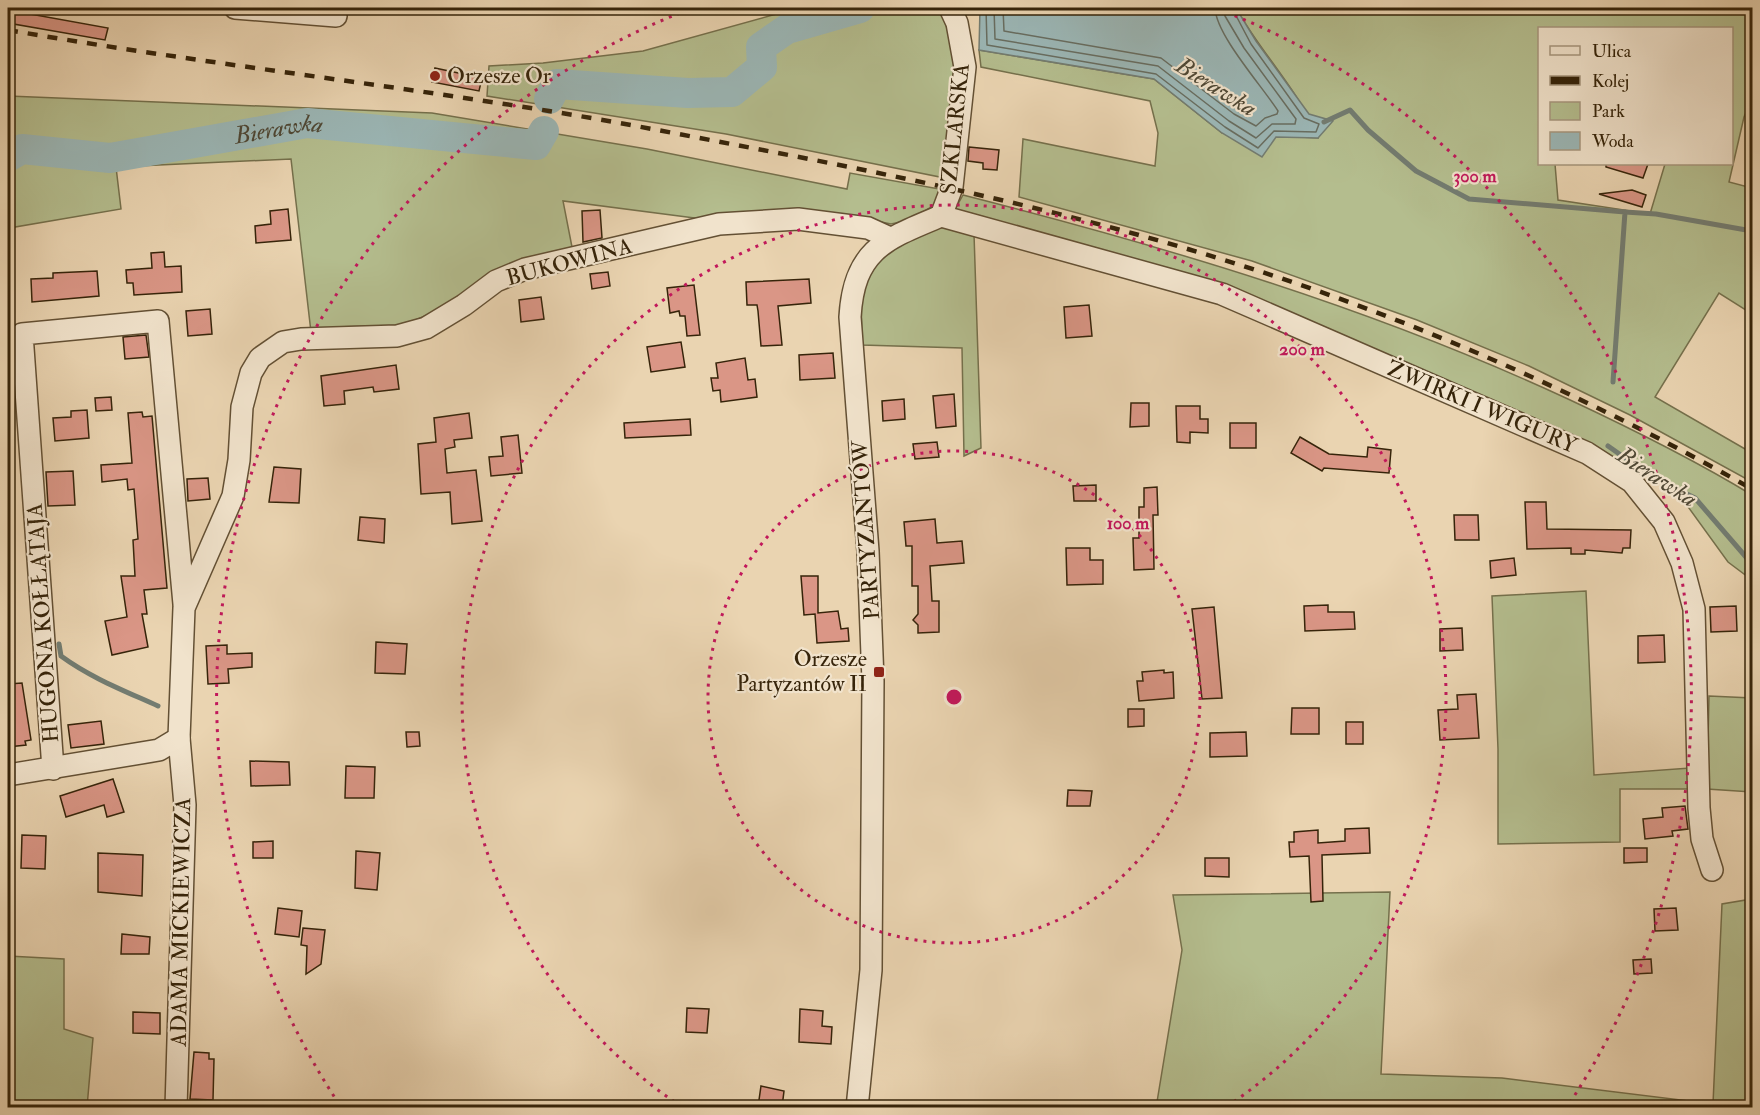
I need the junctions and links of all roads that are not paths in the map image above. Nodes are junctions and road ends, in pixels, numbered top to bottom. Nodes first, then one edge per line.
1 (235, 8) edge
2 (950, 8) edge
3 (336, 16) dead end
4 (941, 216) junction
5 (890, 237) junction
6 (184, 608) junction
7 (179, 738) junction
8 (53, 769) junction
9 (8, 775) edge
10 (1712, 870) dead end
11 (176, 1107) edge
12 (857, 1107) edge

1 - 3 street
2 - 4 street, SZKLARSKA
4 - 5 street, PARTYZANTÓW
4 - 10 street, ŻWIRKI I WIGURY
5 - 6 street, BUKOWINA
5 - 12 street, PARTYZANTÓW
6 - 7 street, BUKOWINA
6 - 8 street, HUGONA KOŁŁĄTAJA
7 - 8 street
7 - 11 street, ADAMA MICKIEWICZA
8 - 9 street

